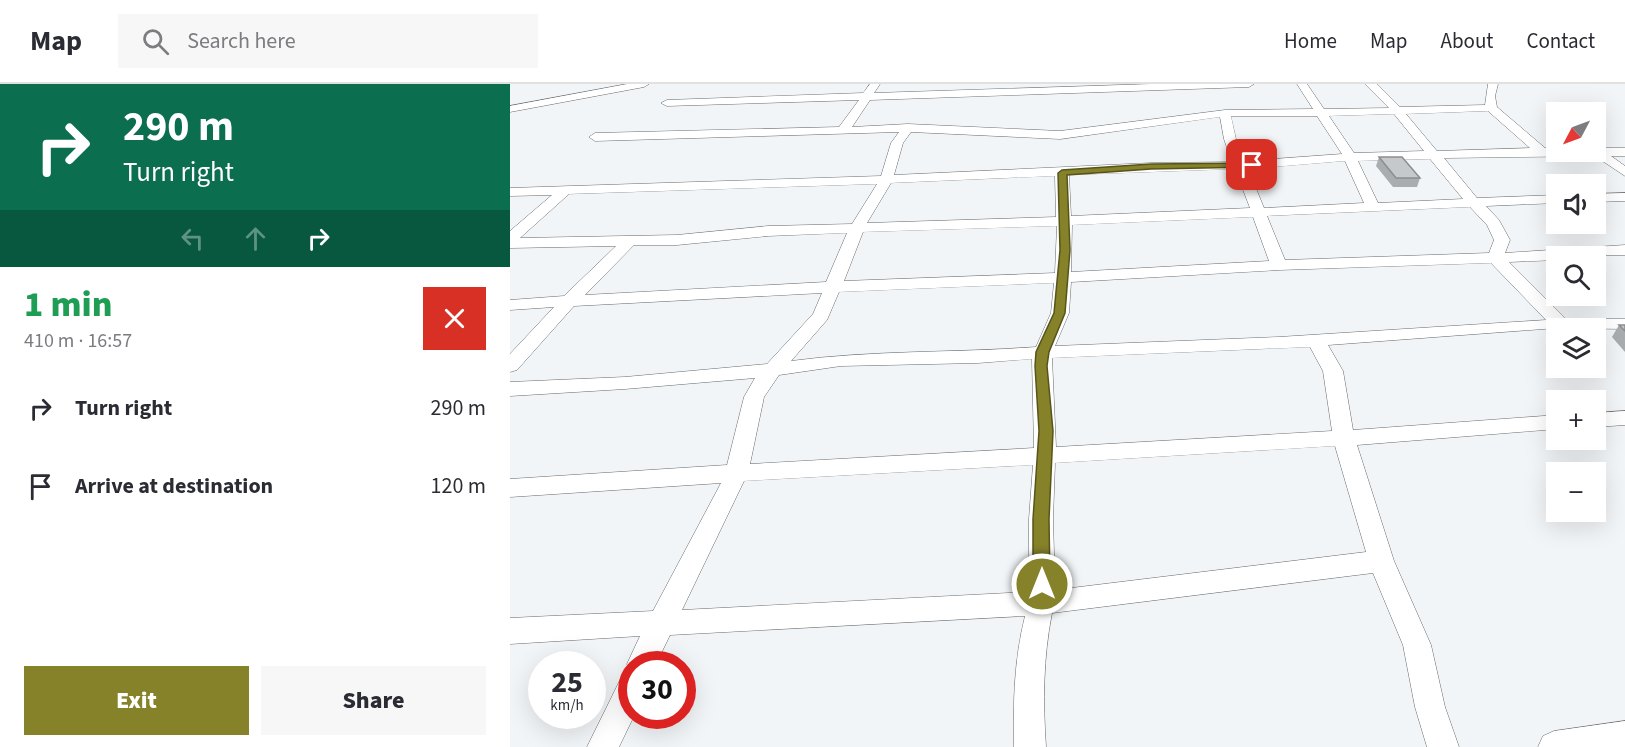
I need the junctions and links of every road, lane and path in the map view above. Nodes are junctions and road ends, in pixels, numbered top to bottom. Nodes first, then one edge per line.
1 (644, 84) edge
2 (875, 84) edge
3 (1249, 84) edge
4 (1302, 84) edge
5 (1370, 84) edge
6 (1493, 84) edge
7 (1213, 85) edge
8 (714, 90) dead end
9 (866, 96) junction
10 (698, 102) junction
11 (667, 103) dead end
12 (1491, 108) junction
13 (510, 109) edge
14 (1397, 111) junction
15 (1225, 113) junction
16 (1320, 113) junction
17 (908, 128) junction
18 (843, 131) junction
19 (595, 137) dead end
20 (1542, 152) junction
21 (1546, 152) edge
22 (1625, 152) edge
23 (1606, 153) edge
24 (1434, 155) junction
25 (1350, 157) junction
26 (1606, 158) edge
27 (1241, 165) junction
28 (1625, 172) edge
29 (1062, 173) junction
30 (886, 180) junction
31 (565, 191) junction
32 (510, 192) edge
33 (1625, 196) edge
34 (1606, 197) edge
35 (1546, 199) edge
36 (1473, 202) junction
37 (1373, 208) junction
38 (1259, 212) junction
39 (1065, 221) junction
40 (857, 228) junction
41 (510, 241) edge
42 (630, 241) junction
43 (1625, 250) edge
44 (1495, 258) junction
45 (1279, 265) junction
46 (1064, 277) junction
47 (832, 287) junction
48 (569, 301) junction
49 (510, 305) edge
50 (1555, 318) edge
51 (1606, 324) edge
52 (1625, 324) edge
53 (1546, 325) edge
54 (1315, 341) junction
55 (1043, 352) junction
56 (510, 366) edge
57 (772, 370) junction
58 (510, 389) edge
59 (1625, 418) edge
60 (1606, 419) edge
61 (1546, 423) edge
62 (1344, 438) junction
63 (1045, 457) junction
64 (737, 473) junction
65 (510, 488) edge
66 (1381, 561) junction
67 (1041, 603) junction
68 (661, 622) junction
69 (510, 631) edge
70 (647, 651) edge
71 (618, 715) edge
72 (1625, 737) edge
73 (603, 747) edge
74 (1030, 747) edge
75 (1443, 747) edge
76 (1554, 747) edge

1 - 13 street
2 - 9 street
3 - 7 street
4 - 16 street
5 - 14 street
6 - 12 street
7 - 9 street
8 - 10 street
9 - 10 street
9 - 18 street
10 - 11 street
12 - 14 street
12 - 20 street
14 - 16 street
14 - 24 street
15 - 16 street
15 - 17 street
15 - 27 street
16 - 25 street
17 - 18 street
17 - 30 street
18 - 19 street
20 - 21 street
20 - 24 street
22 - 23 street
24 - 25 street
24 - 36 street
25 - 27 street
25 - 37 street
26 - 28 street
27 - 29 street
27 - 38 street
29 - 30 street
29 - 39 street
30 - 31 street
30 - 40 street
31 - 32 street
31 - 41 street
33 - 34 street
35 - 36 street
36 - 37 street
36 - 44 street
37 - 38 street
38 - 39 street
38 - 45 street
39 - 40 street
39 - 46 street
40 - 42 street
40 - 47 street
41 - 42 street
42 - 48 street
43 - 44 street
44 - 45 street
44 - 50 street
45 - 46 street
46 - 47 street
46 - 55 street
47 - 48 street
47 - 57 street
48 - 49 street
48 - 56 street
51 - 52 street
53 - 54 street
54 - 55 street
54 - 62 street
55 - 57 street
55 - 63 street
57 - 58 street
57 - 64 street
59 - 60 street
61 - 62 street
62 - 63 street
62 - 66 street
63 - 64 street
63 - 67 street
64 - 65 street
64 - 68 street
66 - 67 street
66 - 75 street
67 - 68 street
67 - 74 street
68 - 69 street
68 - 70 street
71 - 73 street
72 - 76 street

